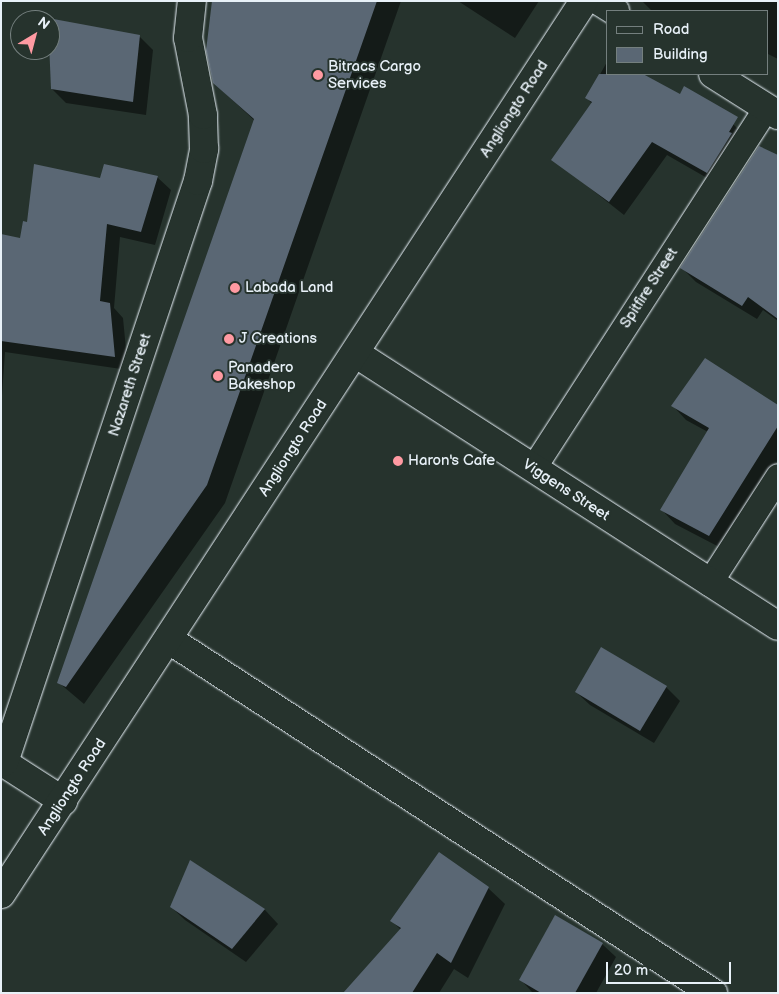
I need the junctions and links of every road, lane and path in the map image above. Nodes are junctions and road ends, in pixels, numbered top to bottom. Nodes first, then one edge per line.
1 (192, 1) edge
2 (584, 1) edge
3 (599, 1) edge
4 (613, 10) edge
5 (715, 75) edge
6 (772, 111) edge
7 (355, 353) junction
8 (532, 468) junction
9 (778, 476) edge
10 (710, 583) junction
11 (778, 626) edge
12 (168, 638) junction
13 (2, 761) edge
14 (63, 801) junction
15 (1, 894) edge
16 (713, 993) edge

1 - 13 street, Nazareth Street
2 - 7 street, Angliongto Road
3 - 4 street
5 - 6 street
6 - 8 lane, Spitfire Street
7 - 8 street, Viggens Street
7 - 12 street, Angliongto Road
8 - 10 street, Viggens Street
9 - 10 lane
10 - 11 street, Viggens Street
12 - 14 street, Angliongto Road
12 - 16 street
13 - 14 street
14 - 15 street, Angliongto Road

